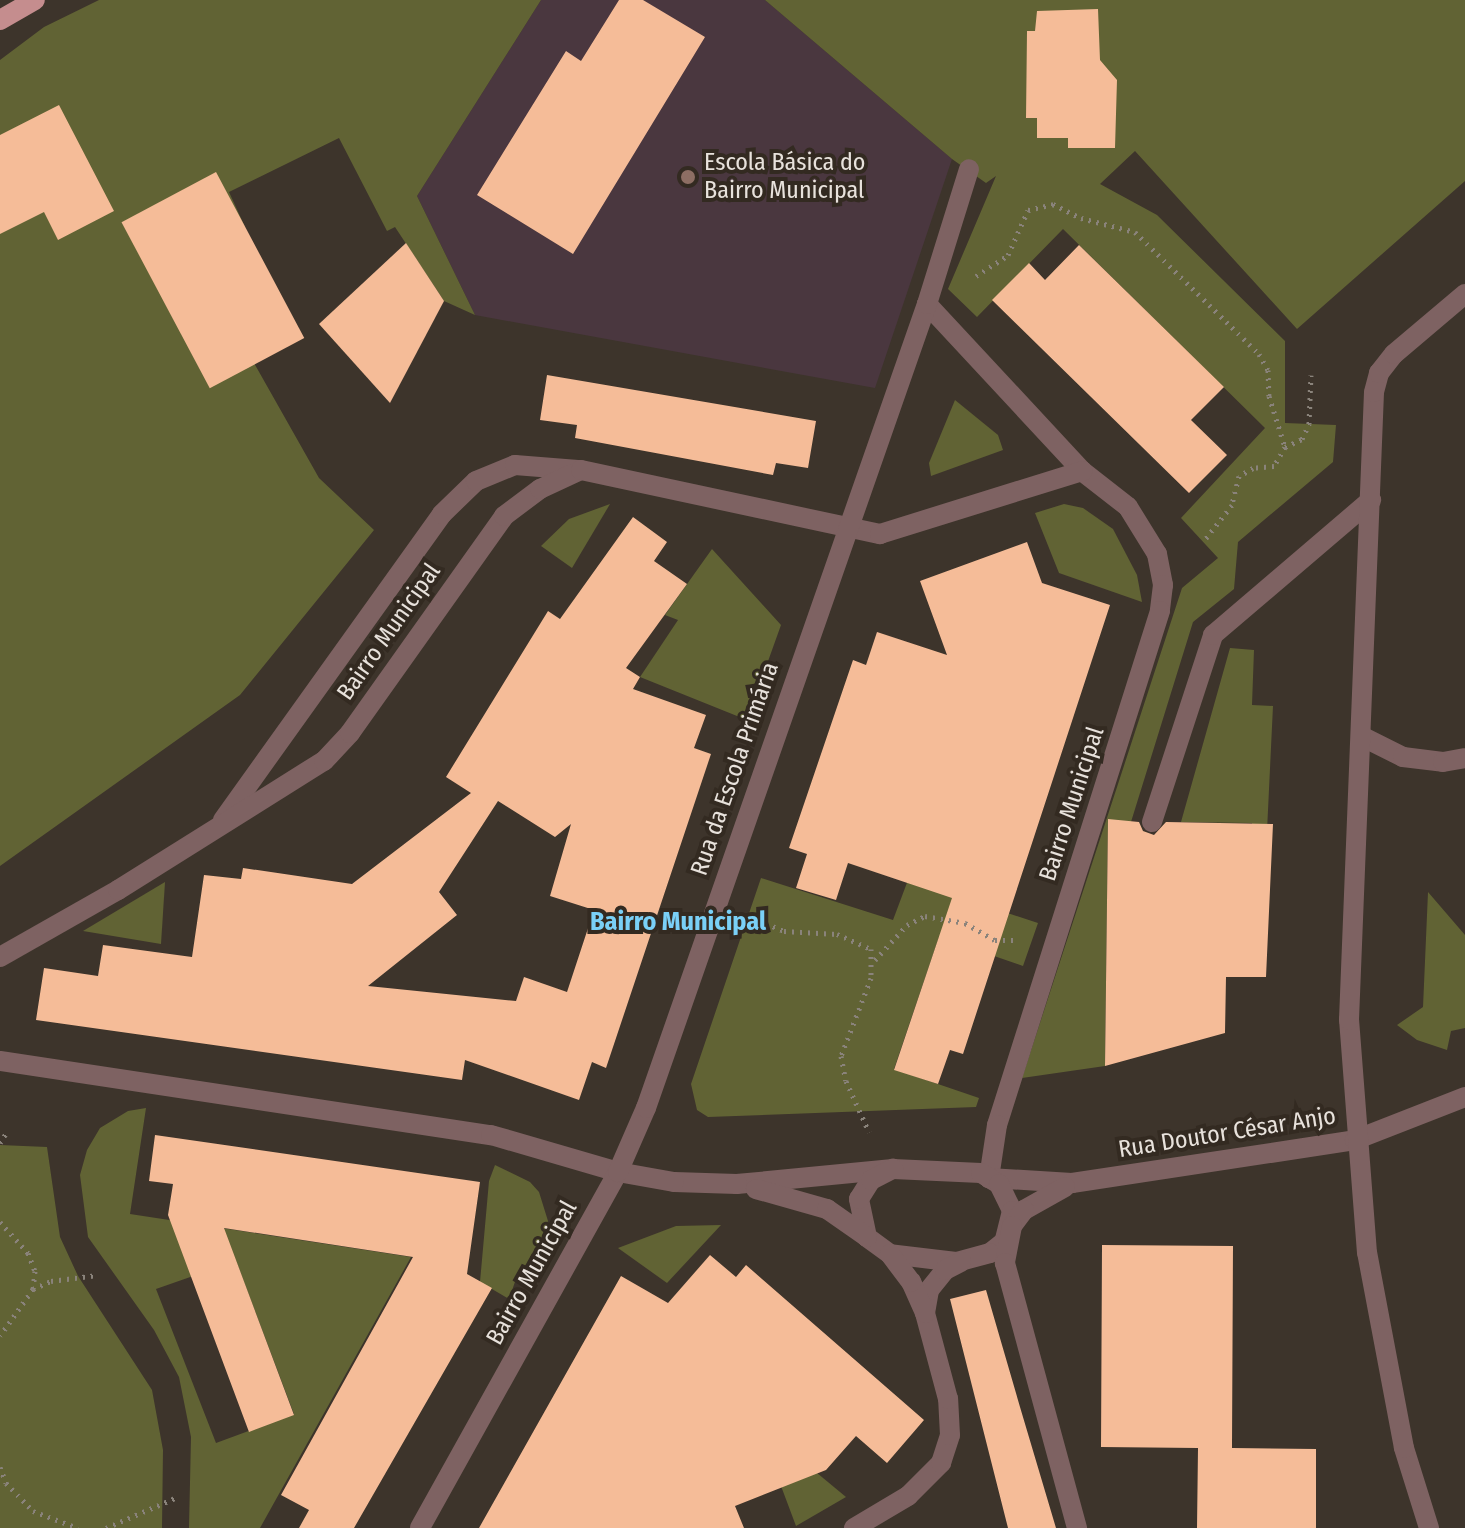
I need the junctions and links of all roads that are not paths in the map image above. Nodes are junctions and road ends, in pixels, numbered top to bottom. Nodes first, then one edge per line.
1 (35, 0) edge
2 (0, 20) edge
3 (969, 169) dead end
4 (1465, 294) edge
5 (927, 304) junction
6 (581, 470) junction
7 (1082, 471) junction
8 (1371, 500) junction
9 (846, 527) junction
10 (1361, 736) junction
11 (1465, 758) edge
12 (1152, 822) dead end
13 (216, 829) junction
14 (0, 957) edge
15 (0, 1061) edge
16 (1465, 1097) edge
17 (1355, 1140) junction
18 (893, 1169) junction
19 (618, 1172) junction
20 (989, 1178) junction
21 (1072, 1183) junction
22 (737, 1184) junction
23 (1012, 1226) junction
24 (867, 1237) junction
25 (890, 1254) junction
26 (956, 1262) junction
27 (1008, 1284) junction
28 (925, 1313) junction
29 (420, 1528) edge
30 (854, 1528) edge
31 (1077, 1528) edge
32 (1429, 1528) edge

1 - 2 main road
3 - 5 street
4 - 8 street
5 - 7 street, Bairro Municipal
5 - 9 street
6 - 9 street
6 - 13 street, Bairro Municipal
6 - 13 street
7 - 9 street
7 - 20 street, Bairro Municipal
8 - 10 street
8 - 12 street
9 - 19 street, Rua da Escola Primária
10 - 11 street
10 - 17 street
13 - 14 street, Bairro Municipal
15 - 19 street
16 - 17 street, Rua Doutor César Anjo
17 - 21 street, Rua Doutor César Anjo
17 - 32 street
18 - 20 street
18 - 22 street
18 - 24 street
19 - 22 street
19 - 29 street, Bairro Municipal
20 - 21 street, Rua Doutor César Anjo
20 - 23 street
21 - 23 street
22 - 24 street
23 - 26 street
23 - 27 street
24 - 25 street
25 - 26 street
25 - 28 street
26 - 27 street
26 - 28 street
27 - 31 street
28 - 30 street

